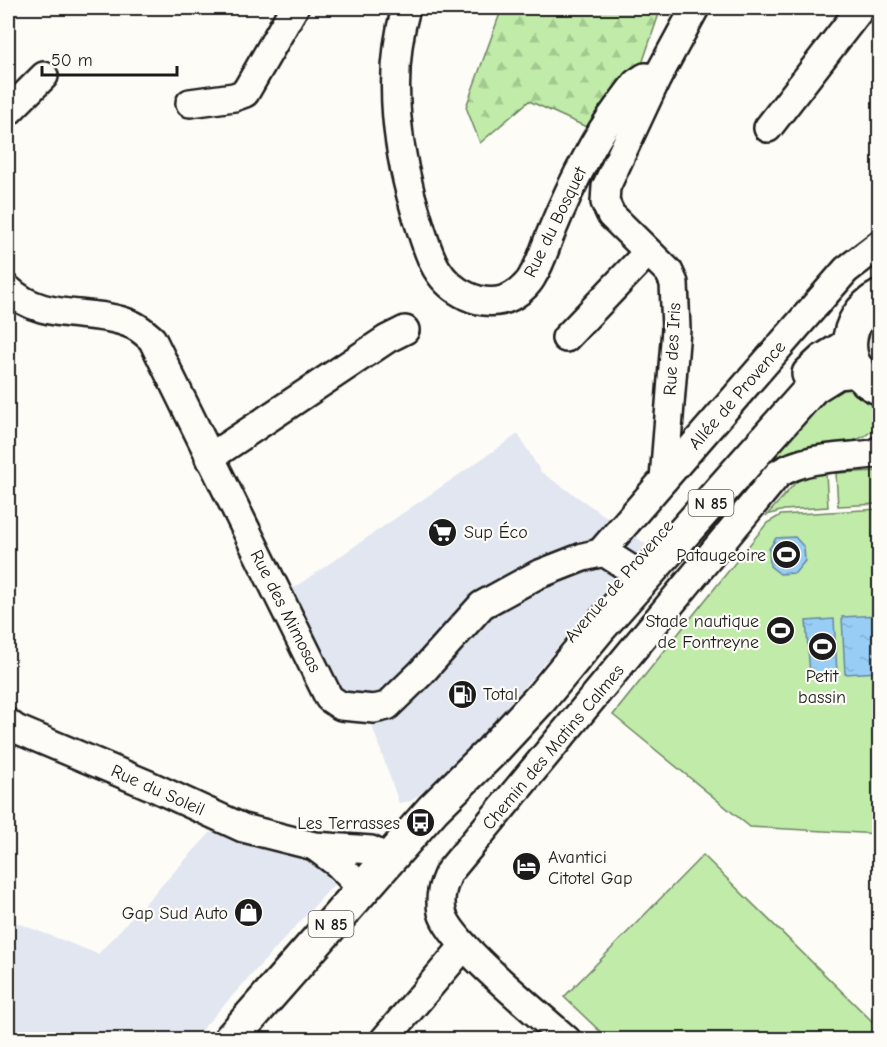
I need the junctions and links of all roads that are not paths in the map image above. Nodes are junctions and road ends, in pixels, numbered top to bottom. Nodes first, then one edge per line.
1 (294, 8) edge
2 (406, 8) edge
3 (695, 8) edge
4 (861, 8) edge
5 (44, 76) dead end
6 (657, 78) junction
7 (190, 103) dead end
8 (8, 112) edge
9 (768, 128) dead end
10 (879, 244) edge
11 (648, 252) junction
12 (8, 289) edge
13 (879, 297) edge
14 (405, 330) dead end
15 (566, 338) dead end
16 (868, 377) edge
17 (879, 438) edge
18 (879, 450) edge
19 (209, 458) junction
20 (840, 458) junction
21 (664, 479) junction
22 (702, 513) junction
23 (600, 553) junction
24 (629, 568) junction
25 (576, 655) junction
26 (8, 723) edge
27 (433, 809) junction
28 (314, 846) junction
29 (389, 860) junction
30 (362, 889) junction
31 (464, 946) junction
32 (230, 1040) edge
33 (384, 1040) edge
34 (567, 1040) edge

1 - 7 street
2 - 6 street, Rue du Bosquet
3 - 6 street
4 - 9 street
5 - 8 street
6 - 11 street, Rue des Iris
10 - 21 street, Allée de Provence
11 - 15 street
11 - 21 street, Rue des Iris
12 - 19 street, Rue des Mimosas
13 - 16 main road
14 - 19 street
16 - 22 main road, Avenue de Provence / N 85
16 - 24 main road, Avenue de Provence / N 85
17 - 20 street, Chemin des Matins Calmes
18 - 20 street, Chemin des Matins Calmes
19 - 23 street, Rue des Mimosas
20 - 31 street, Chemin des Matins Calmes
21 - 23 street, Allée de Provence
22 - 24 street
22 - 25 main road, Avenue de Provence / N 85
23 - 24 street
24 - 25 street
24 - 27 main road, Avenue de Provence / N 85
25 - 27 main road, Avenue de Provence / N 85
26 - 28 street, Rue du Soleil
27 - 29 main road, Avenue de Provence / N 85
28 - 29 street, Rue du Soleil
28 - 30 street, Rue du Soleil
29 - 30 main road, Avenue de Provence / N 85
30 - 32 main road, Avenue de Provence / N 85
31 - 33 street
31 - 34 street, Chemin des Matins Calmes

